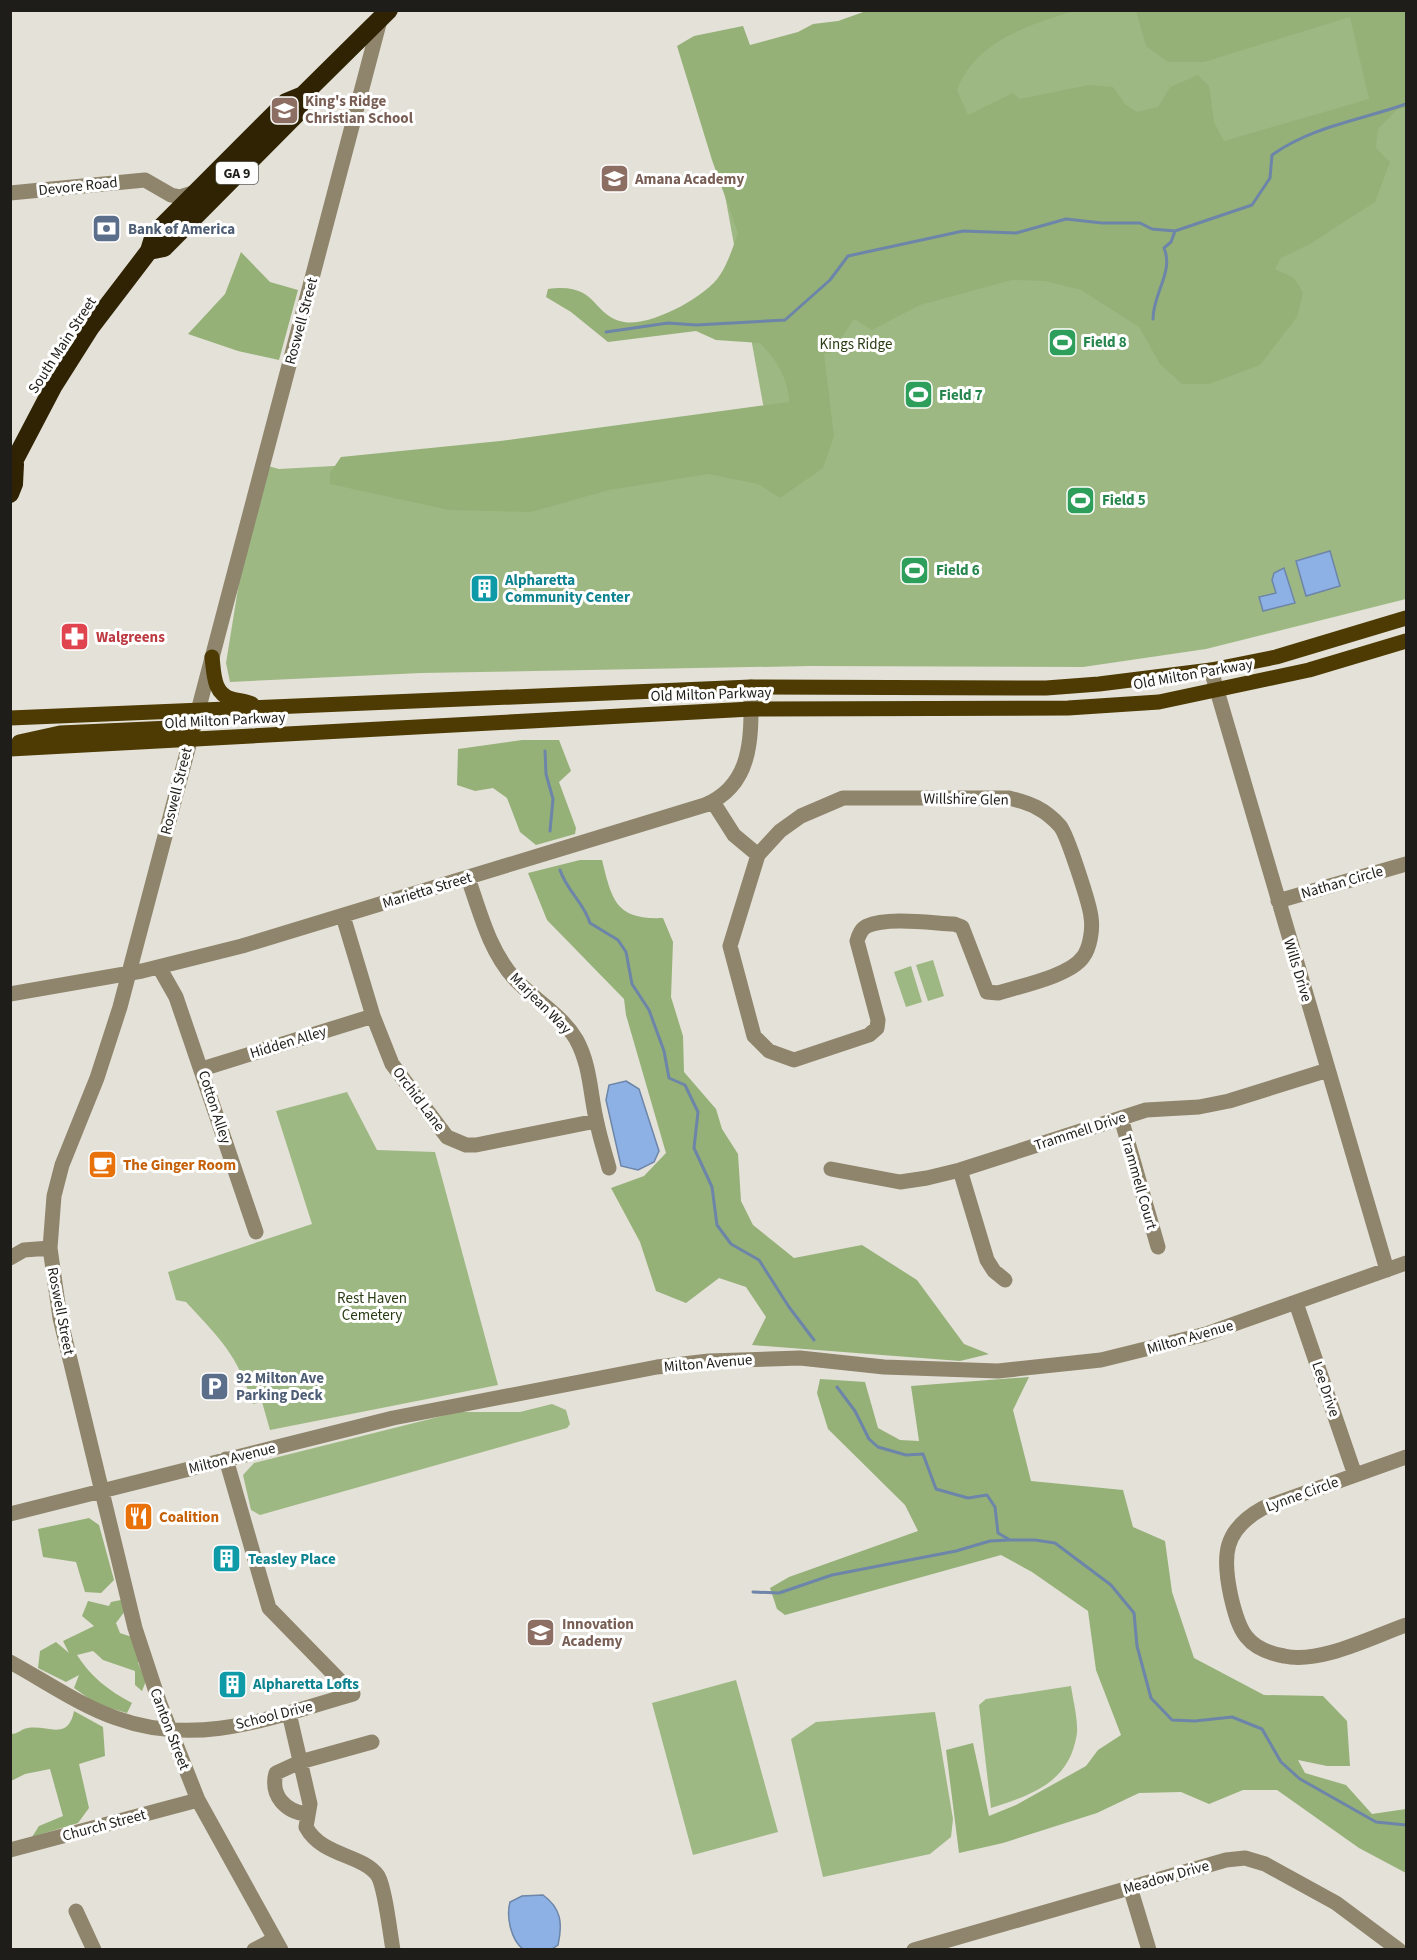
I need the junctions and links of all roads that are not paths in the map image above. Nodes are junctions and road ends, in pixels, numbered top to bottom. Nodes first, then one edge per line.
1 (384, 15) edge
2 (303, 95) junction
3 (145, 180) junction
4 (196, 192) junction
5 (10, 193) edge
6 (161, 227) junction
7 (149, 251) junction
8 (12, 465) edge
9 (10, 494) edge
10 (1407, 618) edge
11 (1407, 641) edge
12 (212, 657) junction
13 (1211, 670) junction
14 (751, 687) junction
15 (1217, 691) junction
16 (263, 708) junction
17 (751, 709) junction
18 (197, 711) junction
19 (10, 718) edge
20 (191, 734) junction
21 (10, 748) edge
22 (713, 802) junction
23 (758, 855) junction
24 (1407, 864) edge
25 (468, 878) junction
26 (1278, 901) junction
27 (343, 916) junction
28 (159, 967) junction
29 (128, 973) junction
30 (10, 994) edge
31 (373, 1016) junction
32 (202, 1069) junction
33 (1328, 1070) junction
34 (1121, 1118) junction
35 (596, 1121) junction
36 (609, 1168) dead end
37 (831, 1169) dead end
38 (960, 1170) junction
39 (256, 1232) dead end
40 (1158, 1247) dead end
41 (50, 1248) junction
42 (10, 1258) edge
43 (1407, 1263) edge
44 (1387, 1270) junction
45 (1005, 1280) dead end
46 (1296, 1303) junction
47 (1407, 1457) edge
48 (226, 1459) junction
49 (1355, 1475) junction
50 (102, 1491) junction
51 (10, 1514) edge
52 (1407, 1625) edge
53 (10, 1662) edge
54 (289, 1713) junction
55 (170, 1730) junction
56 (372, 1742) dead end
57 (300, 1762) junction
58 (198, 1800) junction
59 (307, 1814) junction
60 (10, 1850) edge
61 (1130, 1887) junction
62 (76, 1911) dead end
63 (278, 1944) edge
64 (94, 1950) edge
65 (254, 1950) edge
66 (393, 1950) edge
67 (914, 1950) edge
68 (1149, 1950) edge
69 (1399, 1950) edge

1 - 2 highway, South Main Street / GA 9
1 - 12 street, Roswell Street
2 - 4 highway, South Main Street / GA 9
2 - 7 highway, South Main Street / GA 9
3 - 4 street
3 - 5 street, Devore Road
3 - 6 street
4 - 6 highway, South Main Street / GA 9
6 - 7 highway, South Main Street / GA 9
7 - 8 highway, South Main Street / GA 9
8 - 9 highway, South Main Street / GA 9
10 - 13 main road, Old Milton Parkway
11 - 15 main road, Old Milton Parkway
12 - 16 main road
12 - 18 street, Roswell Street
13 - 14 main road, Old Milton Parkway
13 - 15 street, Wills Drive
14 - 16 main road, Old Milton Parkway
14 - 17 street, Marietta Street
15 - 17 main road, Old Milton Parkway
15 - 26 street, Wills Drive
16 - 18 main road, Old Milton Parkway
17 - 20 main road, Old Milton Parkway
17 - 22 street, Marietta Street
18 - 19 main road, Old Milton Parkway
18 - 20 street, Roswell Street
20 - 21 main road, Old Milton Parkway
20 - 29 street, Roswell Street
22 - 23 street
22 - 25 street, Marietta Street
23 - 23 street, Willshire Glen
24 - 26 street, Nathan Circle
25 - 27 street, Marietta Street
25 - 35 street, Marjean Way
26 - 33 street, Wills Drive
27 - 28 street, Marietta Street
27 - 31 street, Orchid Lane
28 - 29 street, Marietta Street
28 - 32 street, Cotton Alley
29 - 30 street, Marietta Street
29 - 41 street, Roswell Street
31 - 32 street, Hidden Alley
31 - 35 street, Orchid Lane
32 - 39 street, Cotton Alley
33 - 34 street, Trammell Drive
33 - 44 street, Wills Drive
34 - 38 street, Trammell Drive
34 - 40 street, Trammell Court
35 - 36 street, Marjean Way
37 - 38 street, Trammell Drive
38 - 45 street
41 - 42 street
41 - 50 street, Roswell Street
43 - 44 street, Milton Avenue
44 - 46 street, Milton Avenue
46 - 48 street, Milton Avenue
46 - 49 street, Lee Drive
47 - 49 street, Lynne Circle
48 - 50 street, Milton Avenue
48 - 54 street, School Drive
49 - 52 street, Lynne Circle
50 - 51 street, Milton Avenue
50 - 55 street, Canton Street
53 - 55 street, School Drive
54 - 55 street, School Drive
54 - 57 street
55 - 58 street, Canton Street
56 - 57 street
57 - 59 street
57 - 59 street
58 - 60 street, Church Street
58 - 63 street, Canton Street
59 - 66 street
61 - 67 street, Meadow Drive
61 - 68 street
61 - 69 street, Meadow Drive
62 - 64 street
63 - 65 street

